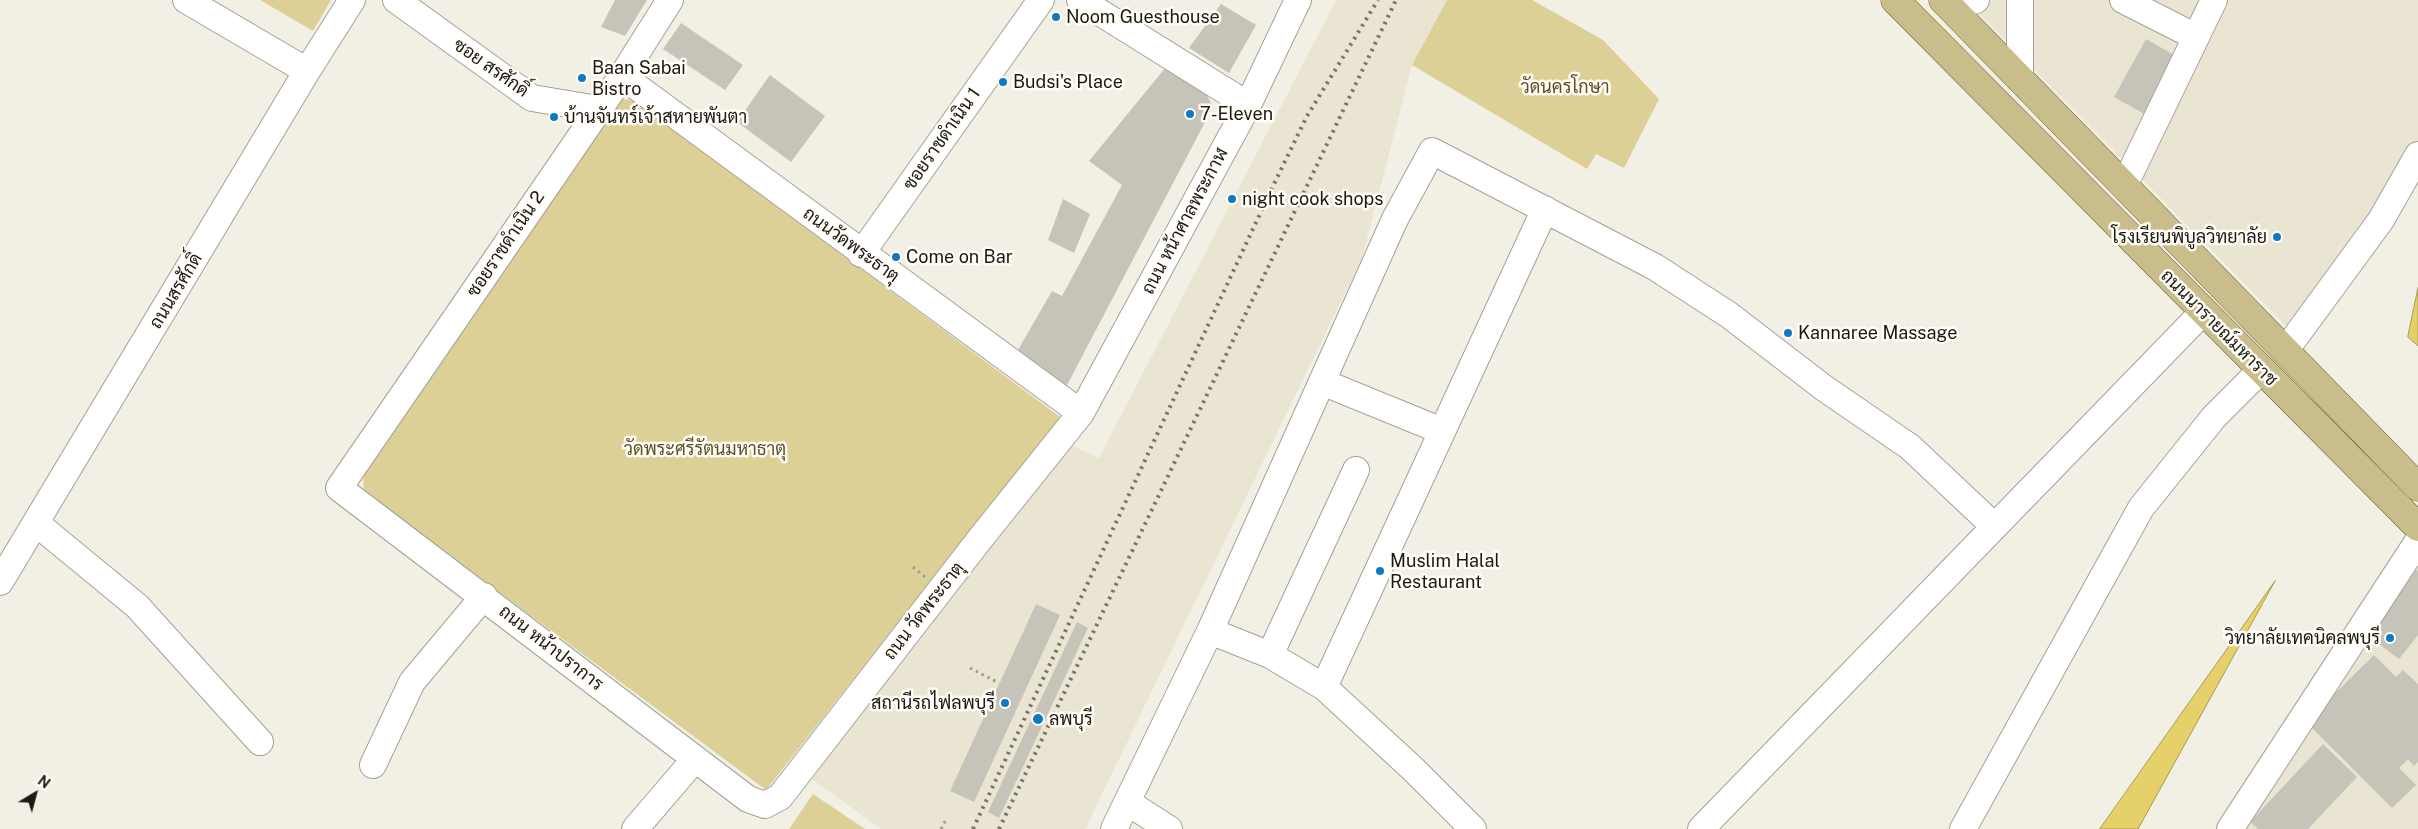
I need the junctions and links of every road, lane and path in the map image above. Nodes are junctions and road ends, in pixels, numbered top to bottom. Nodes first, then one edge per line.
1 (186, 0) edge
2 (352, 0) edge
3 (396, 0) edge
4 (670, 0) edge
5 (1041, 0) edge
6 (1080, 0) edge
7 (1298, 0) edge
8 (1895, 0) edge
9 (2020, 0) edge
10 (2124, 0) edge
11 (2214, 0) edge
12 (1957, 3) edge
13 (2196, 36) junction
14 (307, 71) junction
15 (622, 76) junction
16 (2020, 78) junction
17 (1248, 105) junction
18 (598, 109) junction
19 (2418, 155) edge
20 (2124, 186) junction
21 (1544, 208) junction
22 (861, 254) junction
23 (2203, 312) junction
24 (2285, 351) junction
25 (2261, 370) junction
26 (1322, 382) junction
27 (1081, 413) junction
28 (1442, 431) junction
29 (1356, 470) dead end
30 (2418, 487) edge
31 (339, 488) joint
32 (36, 523) junction
33 (1994, 526) junction
34 (2418, 527) edge
35 (2418, 541) edge
36 (0, 582) edge
37 (484, 596) junction
38 (1210, 631) junction
39 (1270, 655) junction
40 (970, 668) dead end
41 (999, 683) dead end
42 (1324, 687) junction
43 (260, 742) dead end
44 (695, 758) junction
45 (373, 765) dead end
46 (1127, 802) junction
47 (765, 805) joint
48 (947, 818) dead end
49 (635, 829) edge
50 (941, 829) edge
51 (1114, 829) edge
52 (1169, 829) edge
53 (1473, 829) edge
54 (1701, 829) edge
55 (1963, 829) edge
56 (2230, 829) edge

1 - 14 street
2 - 14 street, ถนนสรศักดิ์
3 - 18 street, ซอย สรศักดิ์
4 - 15 street, ซอยราชดำเนิน 2
5 - 22 street, ซอยราชดำเนิน 1
6 - 17 street
7 - 17 street, ถนน หน้าศาลพระกาฬ
8 - 23 main road, ถนนนารายณ์มหาราช
9 - 16 street
10 - 13 street
11 - 13 street
12 - 16 main road, ถนนนารายณ์มหาราช
13 - 20 street
14 - 32 street, ถนนสรศักดิ์
15 - 18 street, ซอยราชดำเนิน 2
15 - 22 street, ถนนวัดพระธาตุ
16 - 20 main road, ถนนนารายณ์มหาราช
17 - 27 street, ถนน หน้าศาลพระกาฬ
18 - 31 street, ซอยราชดำเนิน 2
19 - 24 street
20 - 24 main road, ถนนนารายณ์มหาราช
21 - 26 street
21 - 28 street
21 - 33 street
22 - 27 street, ถนนวัดพระธาตุ
23 - 25 main road, ถนนนารายณ์มหาราช
23 - 33 street
24 - 30 main road, ถนนนารายณ์มหาราช
25 - 34 main road, ถนนนารายณ์มหาราช
25 - 55 street
26 - 28 street
26 - 38 street
27 - 47 street, ถนน วัดพระธาตุ
28 - 42 street
29 - 39 street
31 - 37 street, ถนน หน้าปราการ
32 - 36 street, ถนนสรศักดิ์
32 - 43 street
33 - 54 street
35 - 56 street
37 - 44 street, ถนน หน้าปราการ
37 - 45 street
38 - 39 street
38 - 46 street
39 - 42 street
40 - 41 path
42 - 53 street
44 - 47 street, ถนน หน้าปราการ
44 - 49 street
46 - 51 street
46 - 52 street
48 - 50 path

